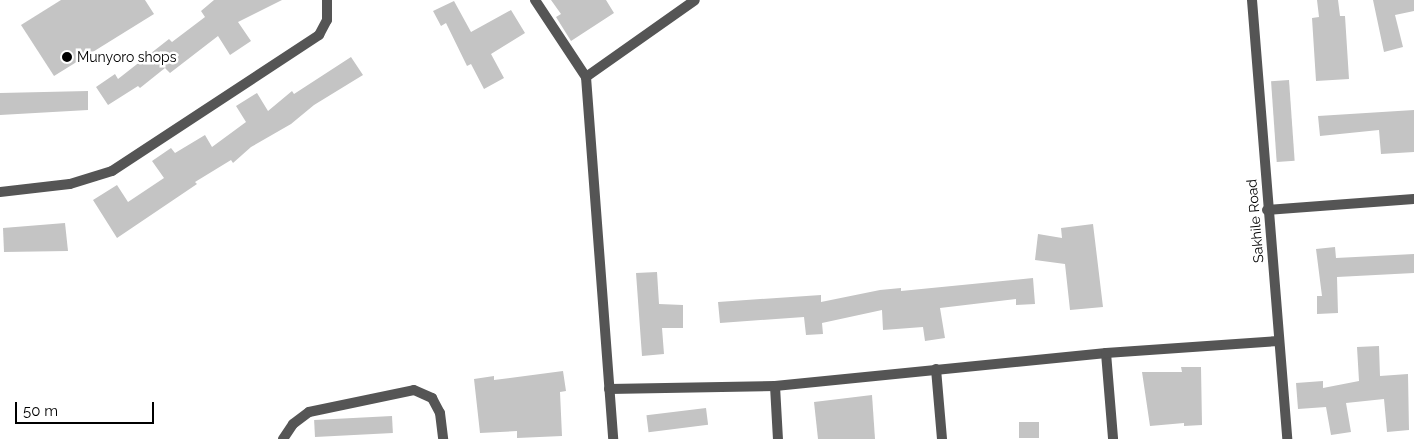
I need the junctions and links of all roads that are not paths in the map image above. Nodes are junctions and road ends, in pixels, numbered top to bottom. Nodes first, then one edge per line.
1 (327, 0) edge
2 (535, 0) edge
3 (695, 0) edge
4 (1252, 0) edge
5 (586, 77) junction
6 (0, 192) edge
7 (1414, 199) edge
8 (1267, 210) junction
9 (1279, 341) junction
10 (1106, 353) junction
11 (936, 369) junction
12 (775, 386) junction
13 (609, 389) junction
14 (284, 439) edge
15 (443, 439) edge
16 (613, 439) edge
17 (778, 439) edge
18 (942, 439) edge
19 (1113, 439) edge
20 (1287, 439) edge

1 - 6 street
2 - 5 street
3 - 5 street
4 - 8 street, Sakhile Road
5 - 13 street
7 - 8 street
8 - 9 street, Sakhile Road
9 - 10 street
9 - 20 street, Sakhile Road
10 - 11 street
10 - 19 street
11 - 12 street
11 - 18 street
12 - 13 street
12 - 17 street
13 - 16 street
14 - 15 street

